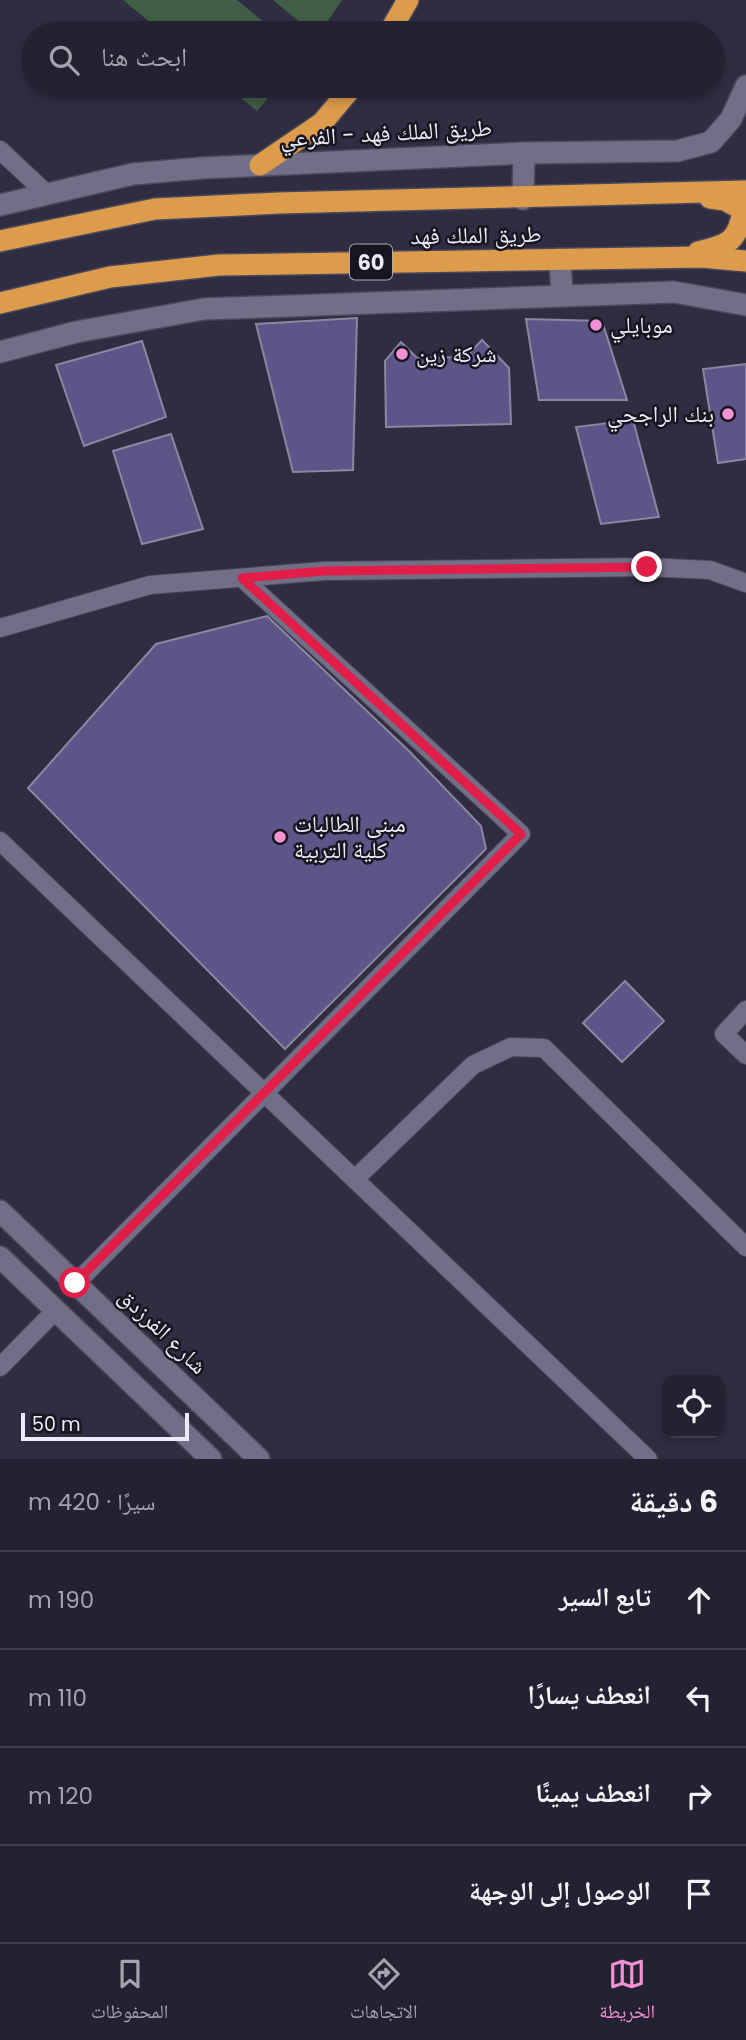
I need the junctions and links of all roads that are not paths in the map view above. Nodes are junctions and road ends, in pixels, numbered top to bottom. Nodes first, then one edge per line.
1 (408, 0) edge
2 (396, 21) edge
3 (746, 86) edge
4 (343, 98) edge
5 (0, 150) edge
6 (524, 153) junction
7 (260, 165) junction
8 (746, 191) edge
9 (678, 193) junction
10 (47, 194) junction
11 (523, 199) junction
12 (0, 205) edge
13 (0, 241) edge
14 (673, 258) junction
15 (560, 260) junction
16 (746, 261) edge
17 (562, 295) junction
18 (0, 303) edge
19 (746, 305) edge
20 (0, 352) edge
21 (242, 578) junction
22 (746, 583) edge
23 (0, 628) edge
24 (0, 841) edge
25 (746, 1010) edge
26 (746, 1055) edge
27 (264, 1093) junction
28 (355, 1179) junction
29 (0, 1211) edge
30 (746, 1247) edge
31 (0, 1257) edge
32 (75, 1283) junction
33 (56, 1310) junction
34 (0, 1367) edge
35 (211, 1459) edge
36 (259, 1459) edge
37 (648, 1459) edge

1 - 2 highway
3 - 6 main road, طريق الملك فهد - الفرعي
4 - 7 highway
5 - 10 street
6 - 7 main road, طريق الملك فهد - الفرعي
6 - 11 main road
7 - 10 main road, طريق الملك فهد - الفرعي
8 - 9 highway, طريق الملك فهد
9 - 11 highway, طريق الملك فهد
9 - 14 highway
10 - 12 main road, طريق الملك فهد - الفرعي
11 - 13 highway, طريق الملك فهد
14 - 15 highway, طريق الملك فهد / 60
14 - 16 highway, طريق الملك فهد / 60
15 - 17 main road
15 - 18 highway, طريق الملك فهد / 60
17 - 19 main road
17 - 20 main road
21 - 22 street
21 - 23 street
21 - 27 street
24 - 27 street
25 - 26 street
27 - 28 street
27 - 32 street
28 - 30 street
28 - 37 street
29 - 32 main road, شارع الفرزدق
31 - 33 main road
32 - 36 main road, شارع الفرزدق
33 - 34 street
33 - 35 main road

